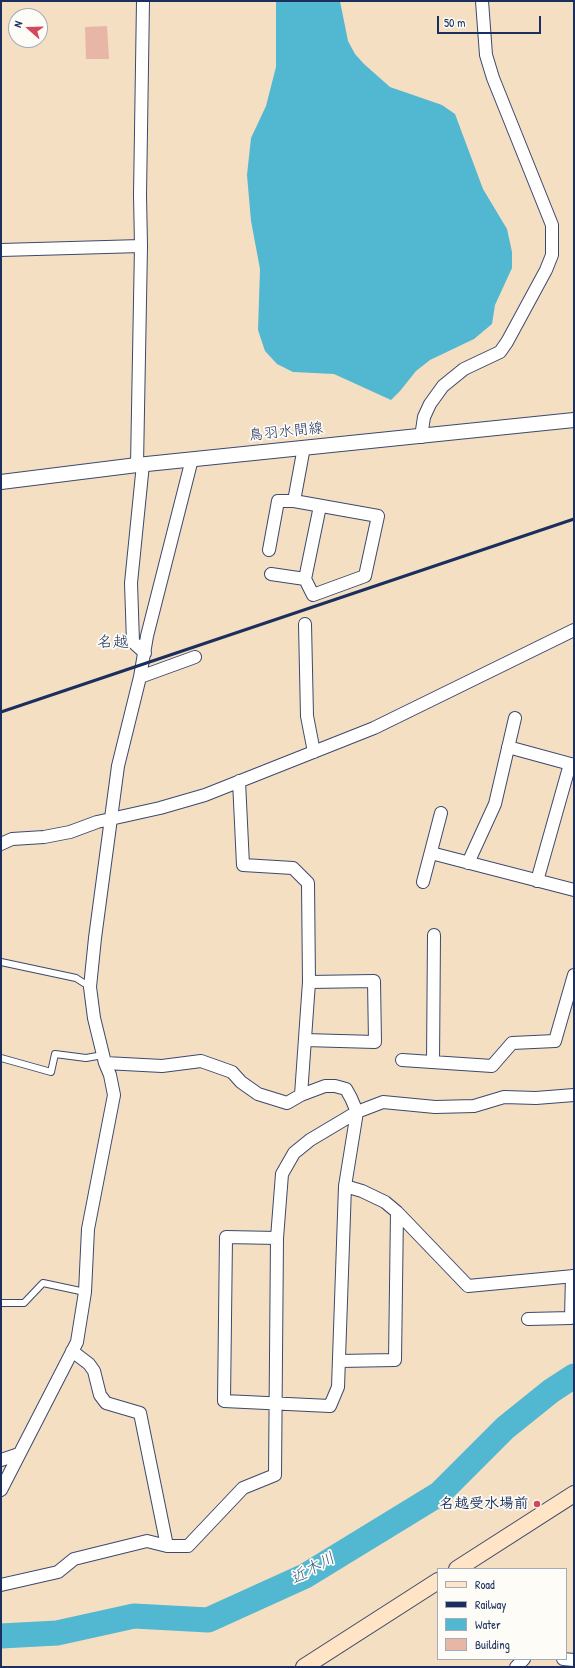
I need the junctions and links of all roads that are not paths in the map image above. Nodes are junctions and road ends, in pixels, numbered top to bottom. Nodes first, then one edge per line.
1 (143, 1) edge
2 (482, 1) edge
3 (141, 246) junction
4 (1, 250) edge
5 (574, 420) edge
6 (421, 437) junction
7 (304, 447) junction
8 (192, 459) junction
9 (140, 465) junction
10 (1, 482) edge
11 (294, 501) junction
12 (320, 506) junction
13 (269, 550) dead end
14 (271, 574) dead end
15 (305, 579) junction
16 (305, 624) dead end
17 (574, 630) edge
18 (145, 653) junction
19 (195, 657) dead end
20 (140, 677) junction
21 (515, 718) dead end
22 (508, 747) junction
23 (314, 752) junction
24 (572, 765) edge
25 (239, 781) junction
26 (441, 813) dead end
27 (112, 820) junction
28 (1, 844) edge
29 (430, 853) junction
30 (468, 863) junction
31 (537, 881) junction
32 (423, 882) dead end
33 (574, 890) edge
34 (434, 936) dead end
35 (1, 962) edge
36 (574, 975) edge
37 (309, 982) junction
38 (90, 987) junction
39 (305, 1040) junction
40 (1, 1058) edge
41 (104, 1059) junction
42 (402, 1060) dead end
43 (433, 1062) junction
44 (574, 1094) edge
45 (301, 1095) junction
46 (357, 1112) junction
47 (345, 1186) junction
48 (397, 1212) junction
49 (277, 1238) junction
50 (573, 1276) edge
51 (85, 1292) junction
52 (1, 1303) edge
53 (528, 1319) dead end
54 (72, 1351) junction
55 (339, 1361) junction
56 (276, 1404) junction
57 (19, 1454) junction
58 (1, 1460) edge
59 (1, 1490) edge
60 (574, 1494) edge
61 (167, 1546) junction
62 (459, 1568) edge
63 (437, 1582) edge
64 (1, 1585) edge
65 (304, 1667) edge

1 - 3 street
2 - 6 street
3 - 4 street
3 - 9 street
5 - 6 street, 鳥羽水間線
6 - 7 street, 鳥羽水間線
7 - 8 street, 鳥羽水間線
7 - 11 street
8 - 9 street, 鳥羽水間線
8 - 18 street
9 - 10 street, 鳥羽水間線
9 - 18 street
11 - 12 street
11 - 13 street
12 - 15 street
12 - 15 street
14 - 15 street
16 - 23 street
17 - 23 street
18 - 20 street
19 - 20 street
20 - 27 street
21 - 22 street
22 - 24 street
22 - 30 street
23 - 25 street
24 - 31 street
25 - 27 street
25 - 37 street
26 - 29 street
27 - 28 street
27 - 38 street
29 - 30 street
29 - 32 street
30 - 31 street
31 - 33 street
34 - 43 street
35 - 38 lane
36 - 43 street
37 - 39 street
37 - 39 street
38 - 41 street
39 - 45 street
40 - 41 lane
41 - 45 street
41 - 51 street
42 - 43 street
44 - 46 street
45 - 46 street
46 - 47 street
46 - 49 street
47 - 48 street
47 - 55 street
48 - 50 street
48 - 55 street
49 - 56 street
49 - 56 street
50 - 53 street
51 - 52 lane
51 - 54 street
54 - 57 street
54 - 61 street
55 - 56 street
56 - 61 street
57 - 58 street
57 - 59 street
60 - 62 main road
61 - 64 street
63 - 65 main road

